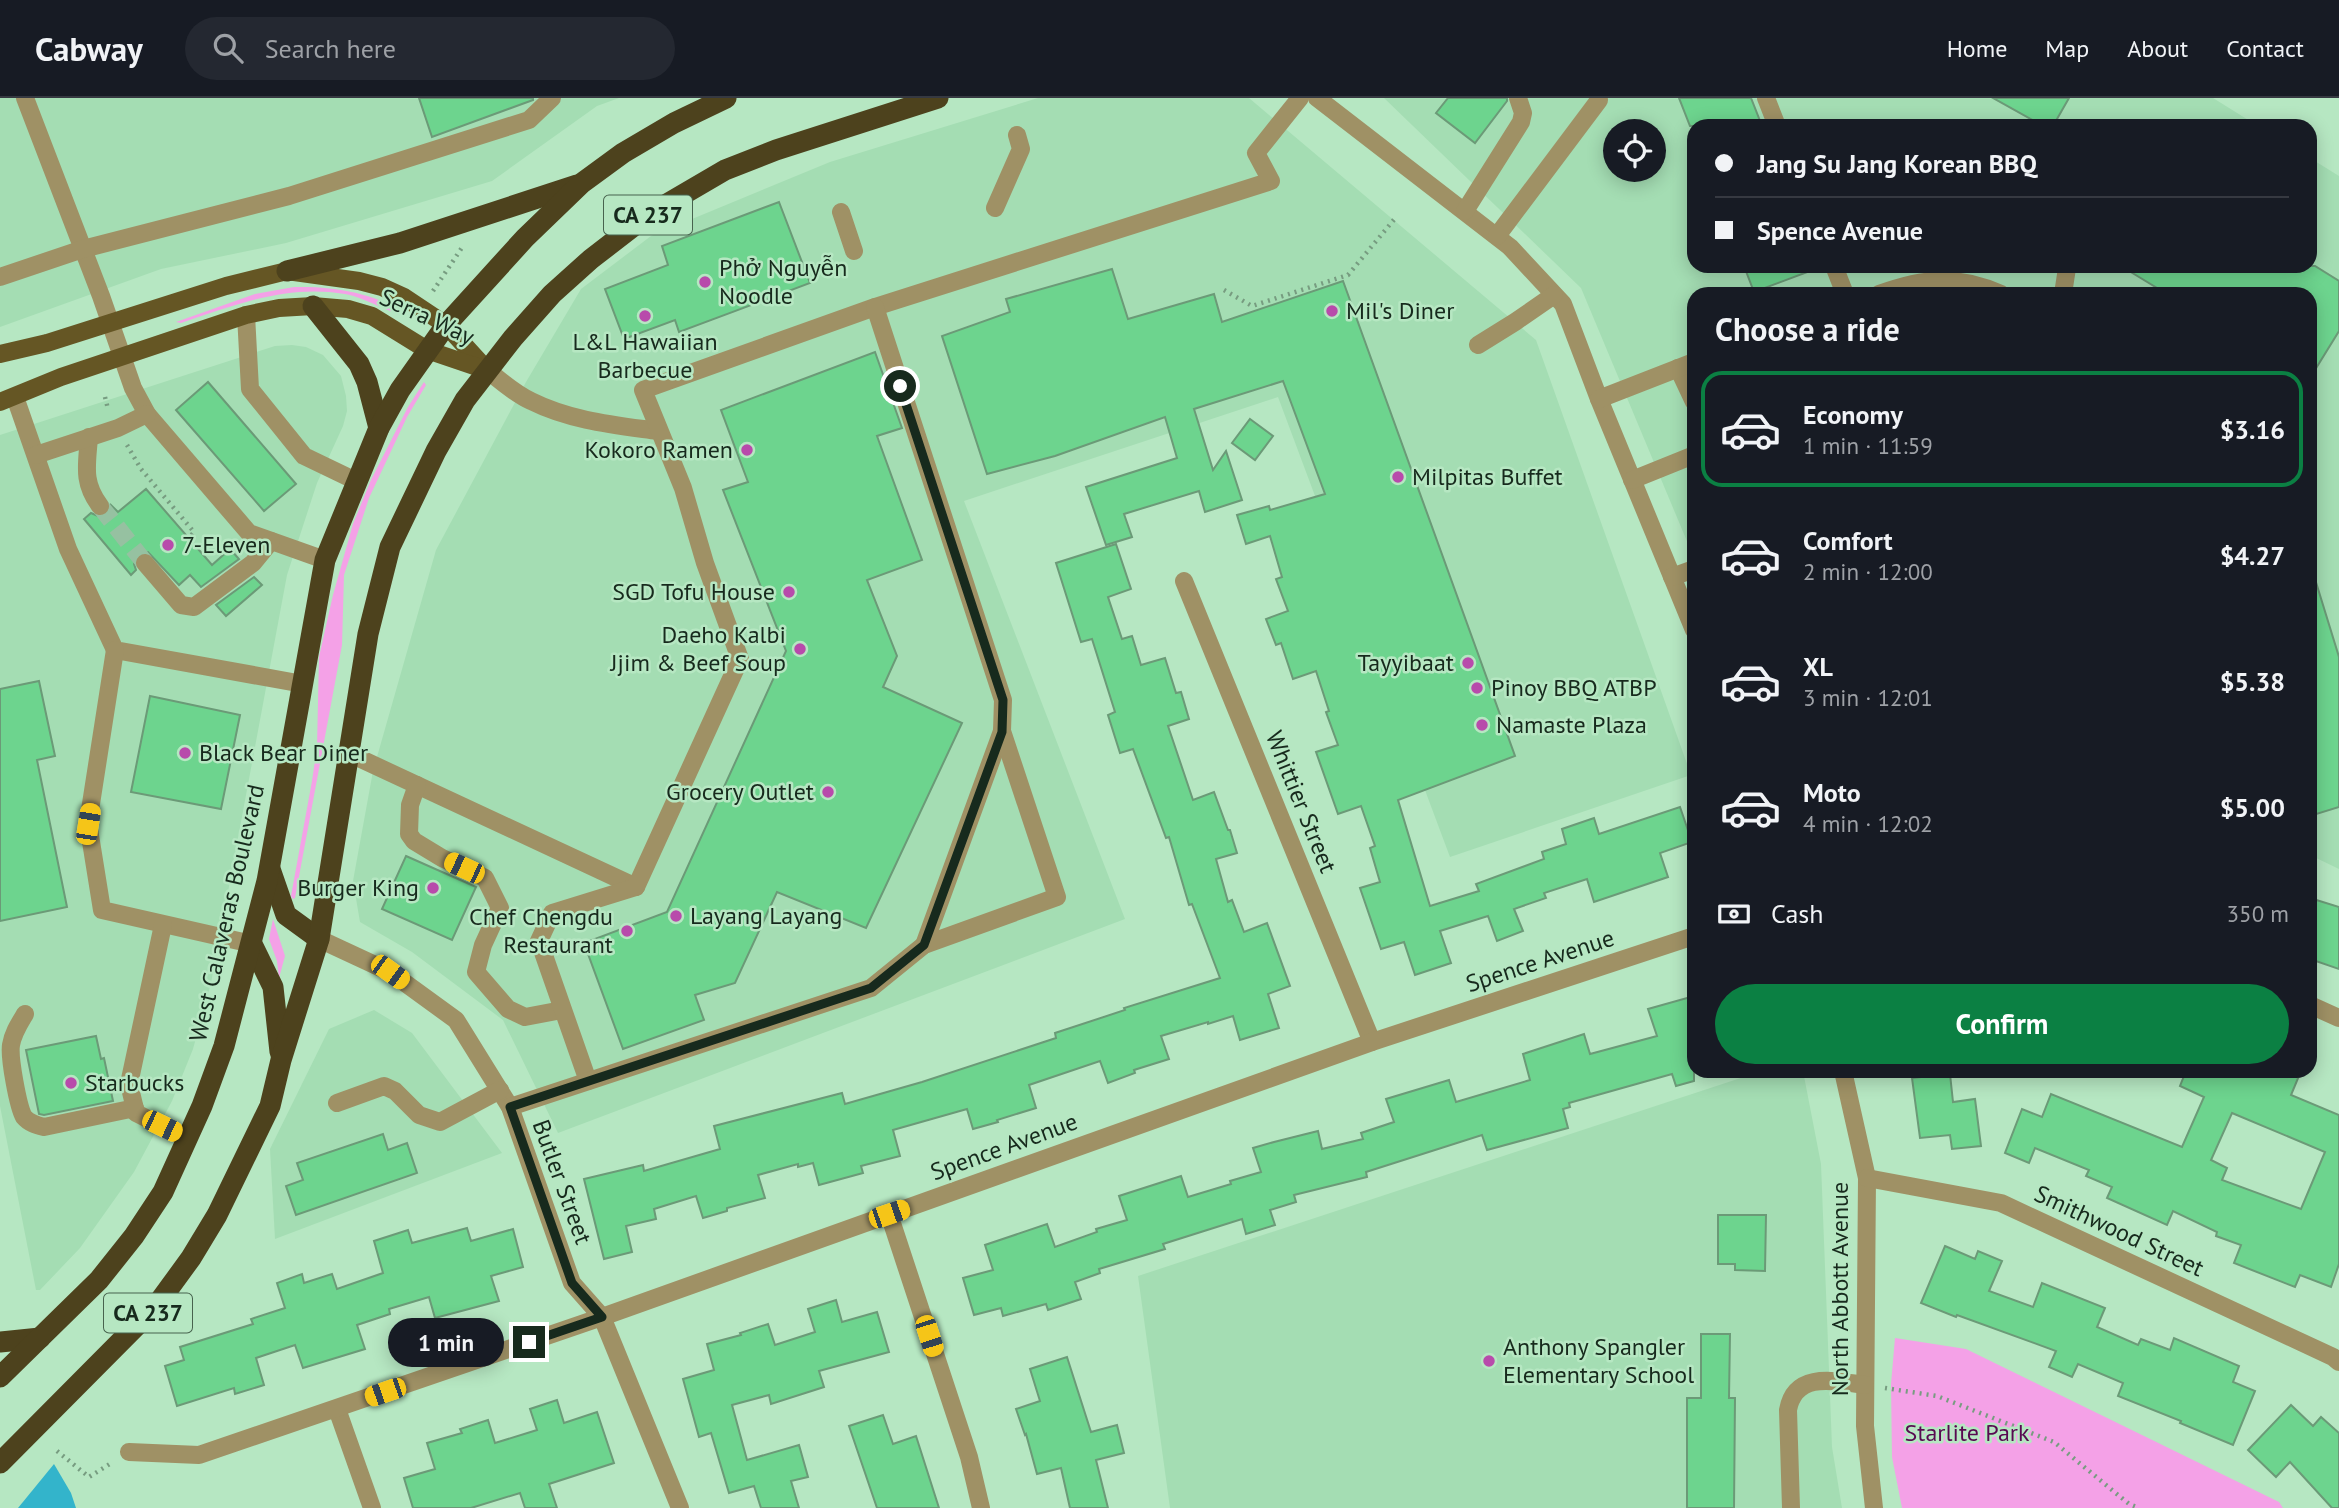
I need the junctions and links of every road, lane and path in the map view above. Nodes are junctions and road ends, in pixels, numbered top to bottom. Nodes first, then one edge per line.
1 (25, 98) edge
2 (552, 98) edge
3 (726, 98) edge
4 (938, 98) edge
5 (1300, 98) edge
6 (1317, 98) edge
7 (1518, 98) edge
8 (1766, 98) edge
9 (1599, 100) dead end
10 (1774, 119) edge
11 (1017, 135) dead end
12 (582, 183) junction
13 (995, 208) dead end
14 (1465, 211) junction
15 (841, 212) dead end
16 (1397, 216) dead end
17 (1497, 236) junction
18 (464, 246) dead end
19 (83, 248) junction
20 (855, 251) dead end
21 (288, 271) junction
22 (0, 277) edge
23 (1898, 287) edge
24 (1980, 287) edge
25 (1224, 290) dead end
26 (1554, 295) junction
27 (428, 297) dead end
28 (313, 306) junction
29 (875, 307) junction
30 (246, 315) junction
31 (110, 324) junction
32 (446, 326) junction
33 (1478, 345) dead end
34 (427, 350) junction
35 (0, 354) edge
36 (122, 358) junction
37 (1686, 365) edge
38 (486, 370) junction
39 (105, 397) dead end
40 (8, 399) edge
41 (1598, 399) junction
42 (147, 414) junction
43 (118, 428) junction
44 (379, 428) junction
45 (658, 431) junction
46 (89, 437) junction
47 (36, 455) junction
48 (1687, 458) edge
49 (356, 481) junction
50 (1632, 481) junction
51 (100, 506) tunnel mouth
52 (189, 538) dead end
53 (271, 541) junction
54 (325, 560) junction
55 (145, 563) tunnel mouth
56 (1687, 572) edge
57 (1672, 577) junction
58 (1184, 581) dead end
59 (1687, 613) edge
60 (115, 650) junction
61 (303, 684) junction
62 (1002, 732) junction
63 (348, 754) junction
64 (417, 785) junction
65 (270, 867) junction
66 (636, 887) junction
67 (163, 925) junction
68 (1687, 938) edge
69 (319, 939) junction
70 (252, 944) junction
71 (924, 945) junction
72 (2317, 1008) edge
73 (562, 1010) junction
74 (25, 1014) dead end
75 (2339, 1018) edge
76 (1371, 1042) junction
77 (281, 1060) junction
78 (1845, 1078) edge
79 (588, 1081) junction
80 (500, 1090) junction
81 (337, 1103) dead end
82 (510, 1107) junction
83 (135, 1108) junction
84 (188, 1139) junction
85 (1867, 1178) junction
86 (889, 1214) junction
87 (602, 1317) junction
88 (40, 1338) junction
89 (0, 1342) edge
90 (2339, 1363) edge
91 (0, 1377) edge
92 (1865, 1385) junction
93 (337, 1409) junction
94 (57, 1451) dead end
95 (129, 1452) joint
96 (0, 1463) edge
97 (372, 1508) edge
98 (680, 1508) edge
99 (981, 1508) edge
100 (1791, 1508) edge
101 (1874, 1508) edge
102 (2139, 1508) edge

1 - 19 street
2 - 19 street
3 - 12 highway, West Calaveras Boulevard / CA 237
4 - 38 highway, CA 237
5 - 29 street
6 - 14 street
7 - 14 street
8 - 10 street
9 - 17 street
11 - 13 street
12 - 21 highway
12 - 32 highway, West Calaveras Boulevard / CA 237
14 - 17 street
15 - 20 street
16 - 25 path
17 - 26 street
18 - 27 path
19 - 22 street
19 - 31 street
21 - 31 main road, Serra Way
21 - 32 main road, Serra Way
23 - 24 street
26 - 33 street
26 - 41 street
28 - 30 main road, Serra Way
28 - 34 main road, Serra Way
28 - 44 highway
29 - 45 street
29 - 62 street
30 - 36 main road, Serra Way
30 - 49 street
31 - 35 main road, Serra Way
31 - 36 street
32 - 34 highway, West Calaveras Boulevard / CA 237
32 - 38 main road, Serra Way
34 - 38 main road, Serra Way
34 - 44 highway, West Calaveras Boulevard / CA 237
36 - 40 main road, Serra Way
36 - 42 street
37 - 41 street
38 - 45 street
38 - 63 highway, CA 237
39 - 43 path
40 - 47 street
41 - 50 street
42 - 43 street
42 - 53 street
43 - 46 street
43 - 52 path
44 - 49 highway, West Calaveras Boulevard / CA 237
45 - 66 street
46 - 47 street
46 - 51 street
47 - 60 street
48 - 50 street
49 - 54 highway, West Calaveras Boulevard / CA 237
50 - 57 street
53 - 54 street
53 - 55 street
54 - 61 highway, West Calaveras Boulevard / CA 237
56 - 57 street
57 - 59 street
58 - 76 street, Whittier Street
60 - 61 street
60 - 67 street
61 - 65 highway, West Calaveras Boulevard / CA 237
62 - 71 street
62 - 71 street
63 - 64 street
63 - 69 highway, CA 237
64 - 66 street
64 - 73 street
65 - 69 highway
65 - 70 highway, West Calaveras Boulevard / CA 237
66 - 73 street
67 - 70 street
67 - 83 street
68 - 76 street, Spence Avenue
69 - 77 highway, CA 237
69 - 80 street, Butler Street
70 - 77 highway
70 - 84 highway, West Calaveras Boulevard / CA 237
71 - 79 street
72 - 75 street
73 - 79 street
74 - 83 street
76 - 86 street, Spence Avenue
77 - 96 highway, CA 237
78 - 85 street, North Abbott Avenue
79 - 82 street
80 - 81 street
80 - 82 street, Butler Street
82 - 87 street, Butler Street
83 - 84 street
84 - 88 highway, West Calaveras Boulevard / CA 237
85 - 90 street, Smithwood Street
85 - 92 street, North Abbott Avenue
86 - 87 street, Spence Avenue
86 - 99 street
87 - 93 street, Spence Avenue
87 - 98 street, Butler Street
88 - 89 highway
88 - 91 highway, West Calaveras Boulevard / CA 237
92 - 100 street
92 - 101 street, North Abbott Avenue
92 - 102 path
93 - 95 street, Spence Avenue
93 - 97 street
94 - 95 path

